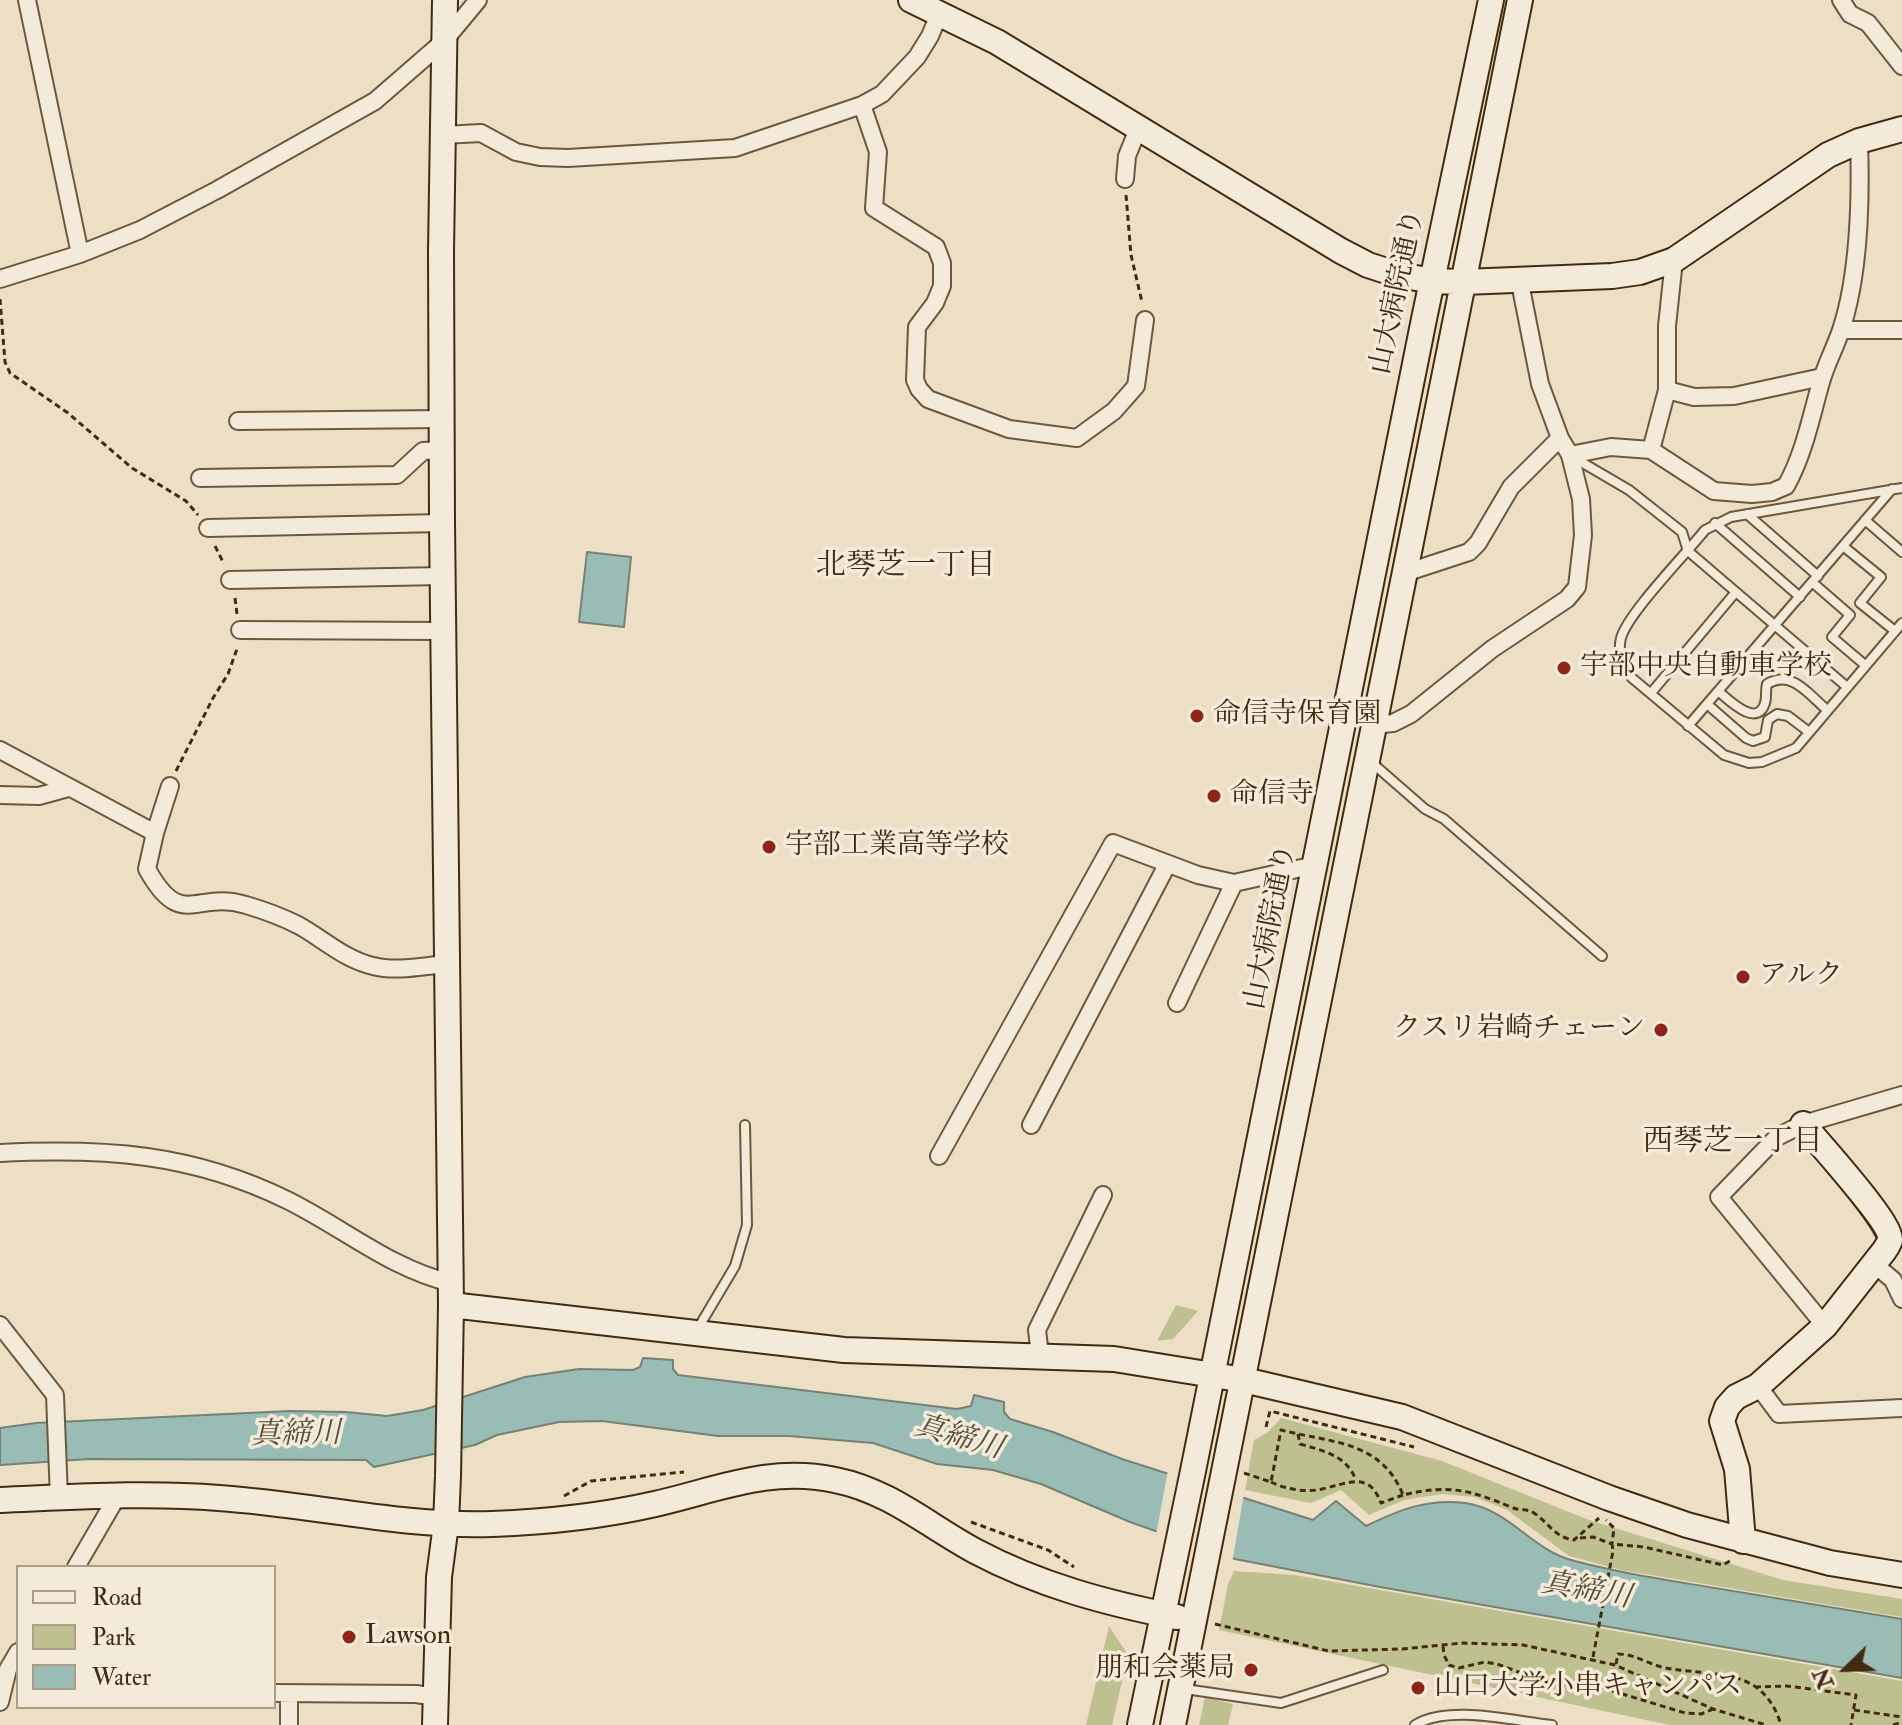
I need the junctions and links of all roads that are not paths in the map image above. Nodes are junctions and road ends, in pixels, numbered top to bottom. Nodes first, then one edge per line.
1 (27, 0) edge
2 (445, 0) edge
3 (478, 0) edge
4 (911, 0) edge
5 (1491, 0) edge
6 (1520, 0) edge
7 (1841, 0) edge
8 (940, 12) junction
9 (444, 41) junction
10 (1902, 66) edge
11 (862, 105) junction
12 (1138, 129) junction
13 (1902, 129) edge
14 (443, 135) junction
15 (1859, 141) junction
16 (1125, 179) road end
17 (80, 254) junction
18 (1674, 260) junction
19 (1519, 278) junction
20 (0, 279) edge
21 (1433, 281) junction
22 (1464, 282) junction
23 (1145, 320) road end
24 (1841, 330) junction
25 (1902, 330) edge
26 (1822, 377) junction
27 (1667, 390) junction
28 (443, 419) junction
29 (238, 421) dead end
30 (1560, 438) junction
31 (443, 450) junction
32 (1651, 450) junction
33 (1570, 455) junction
34 (200, 478) dead end
35 (1897, 488) edge
36 (1747, 514) junction
37 (1865, 520) junction
38 (442, 523) junction
39 (1715, 523) junction
40 (208, 528) road end
41 (1843, 546) junction
42 (1688, 551) junction
43 (1902, 552) edge
44 (1405, 573) junction
45 (443, 576) junction
46 (1815, 579) junction
47 (230, 580) road end
48 (1735, 593) junction
49 (1800, 597) junction
50 (1902, 623) edge
51 (1775, 626) junction
52 (240, 630) road end
53 (443, 631) junction
54 (1895, 631) junction
55 (1865, 665) junction
56 (1847, 687) junction
57 (1718, 691) junction
58 (1651, 693) junction
59 (1707, 704) junction
60 (1827, 710) junction
61 (1373, 725) junction
62 (1688, 726) junction
63 (1809, 732) junction
64 (0, 750) edge
65 (1367, 759) junction
66 (170, 786) road end
67 (68, 788) junction
68 (0, 795) edge
69 (155, 833) junction
70 (1167, 865) junction
71 (1315, 865) junction
72 (1234, 883) junction
73 (1602, 956) dead end
74 (446, 964) junction
75 (1177, 1003) dead end
76 (1902, 1095) edge
77 (1803, 1124) junction
78 (745, 1125) dead end
79 (1031, 1125) dead end
80 (0, 1153) edge
81 (939, 1156) dead end
82 (1103, 1195) dead end
83 (1887, 1253) edge
84 (451, 1294) junction
85 (1902, 1299) edge
86 (0, 1325) edge
87 (1825, 1326) junction
88 (695, 1335) junction
89 (1040, 1355) junction
90 (1212, 1375) junction
91 (1244, 1380) junction
92 (1758, 1386) junction
93 (1902, 1408) edge
94 (59, 1490) junction
95 (118, 1495) junction
96 (0, 1500) edge
97 (446, 1524) junction
98 (1738, 1550) junction
99 (77, 1565) edge
100 (1902, 1575) edge
101 (1163, 1614) junction
102 (1203, 1622) junction
103 (16, 1655) edge
104 (1383, 1670) dead end
105 (1180, 1688) junction
106 (282, 1693) edge
107 (436, 1697) junction
108 (0, 1702) edge
109 (289, 1725) edge
110 (435, 1725) edge
111 (1140, 1725) edge
112 (1173, 1725) edge
113 (1415, 1725) edge
114 (1552, 1725) edge

1 - 17 street
2 - 9 street
3 - 9 street
4 - 8 street
5 - 21 street, 山大病院通り
6 - 22 street
7 - 10 street
8 - 11 street
8 - 12 street
9 - 14 street
9 - 17 street
11 - 14 street
11 - 23 street
12 - 16 street
12 - 21 street
13 - 15 street
14 - 28 street
15 - 18 street
15 - 24 street
17 - 20 street
18 - 19 street
18 - 27 street
19 - 22 street
19 - 30 street
21 - 22 street
21 - 71 street, 山大病院通り
22 - 44 street
24 - 25 street
24 - 26 street
26 - 27 street
26 - 32 street
27 - 32 street
28 - 29 street
28 - 31 street
30 - 33 street
30 - 44 street
31 - 34 street
31 - 38 street
32 - 33 street
33 - 42 lane
33 - 61 street
35 - 36 lane
35 - 37 lane
36 - 39 lane
36 - 46 lane
37 - 41 lane
37 - 43 lane
38 - 40 street
38 - 45 street
39 - 42 lane
39 - 49 lane
41 - 46 lane
41 - 54 lane
42 - 48 lane
42 - 58 lane
44 - 61 street
45 - 47 street
45 - 53 street
46 - 49 lane
46 - 55 lane
48 - 51 lane
48 - 58 lane
49 - 51 lane
50 - 54 lane
51 - 56 lane
51 - 57 lane
52 - 53 street
53 - 74 street
54 - 55 lane
55 - 56 lane
56 - 60 lane
57 - 59 lane
57 - 60 lane
58 - 62 lane
59 - 62 lane
59 - 63 lane
60 - 63 lane
61 - 65 street
62 - 63 lane
64 - 67 street
65 - 73 lane
65 - 91 street
66 - 69 street
67 - 68 street
67 - 69 street
69 - 74 street
70 - 72 street
70 - 79 street
70 - 81 street
71 - 72 street
71 - 90 street, 山大病院通り
72 - 75 street
74 - 84 street
76 - 77 street
77 - 83 street
77 - 87 street
78 - 88 lane
80 - 84 street
82 - 89 street
83 - 85 street
83 - 87 street
84 - 88 street
84 - 97 street
86 - 94 street
87 - 92 street
88 - 89 street
89 - 90 street
90 - 91 street
90 - 101 street, 山大病院通り
91 - 98 street
91 - 102 street
92 - 93 street
92 - 98 street
94 - 95 street
94 - 96 street
95 - 97 street
95 - 99 street
97 - 101 street
97 - 107 street
98 - 100 street
101 - 102 street
101 - 111 street, 山大病院通り
102 - 105 street
103 - 108 street
104 - 105 lane
105 - 112 street
106 - 107 street
106 - 109 street
107 - 110 street
113 - 114 lane

